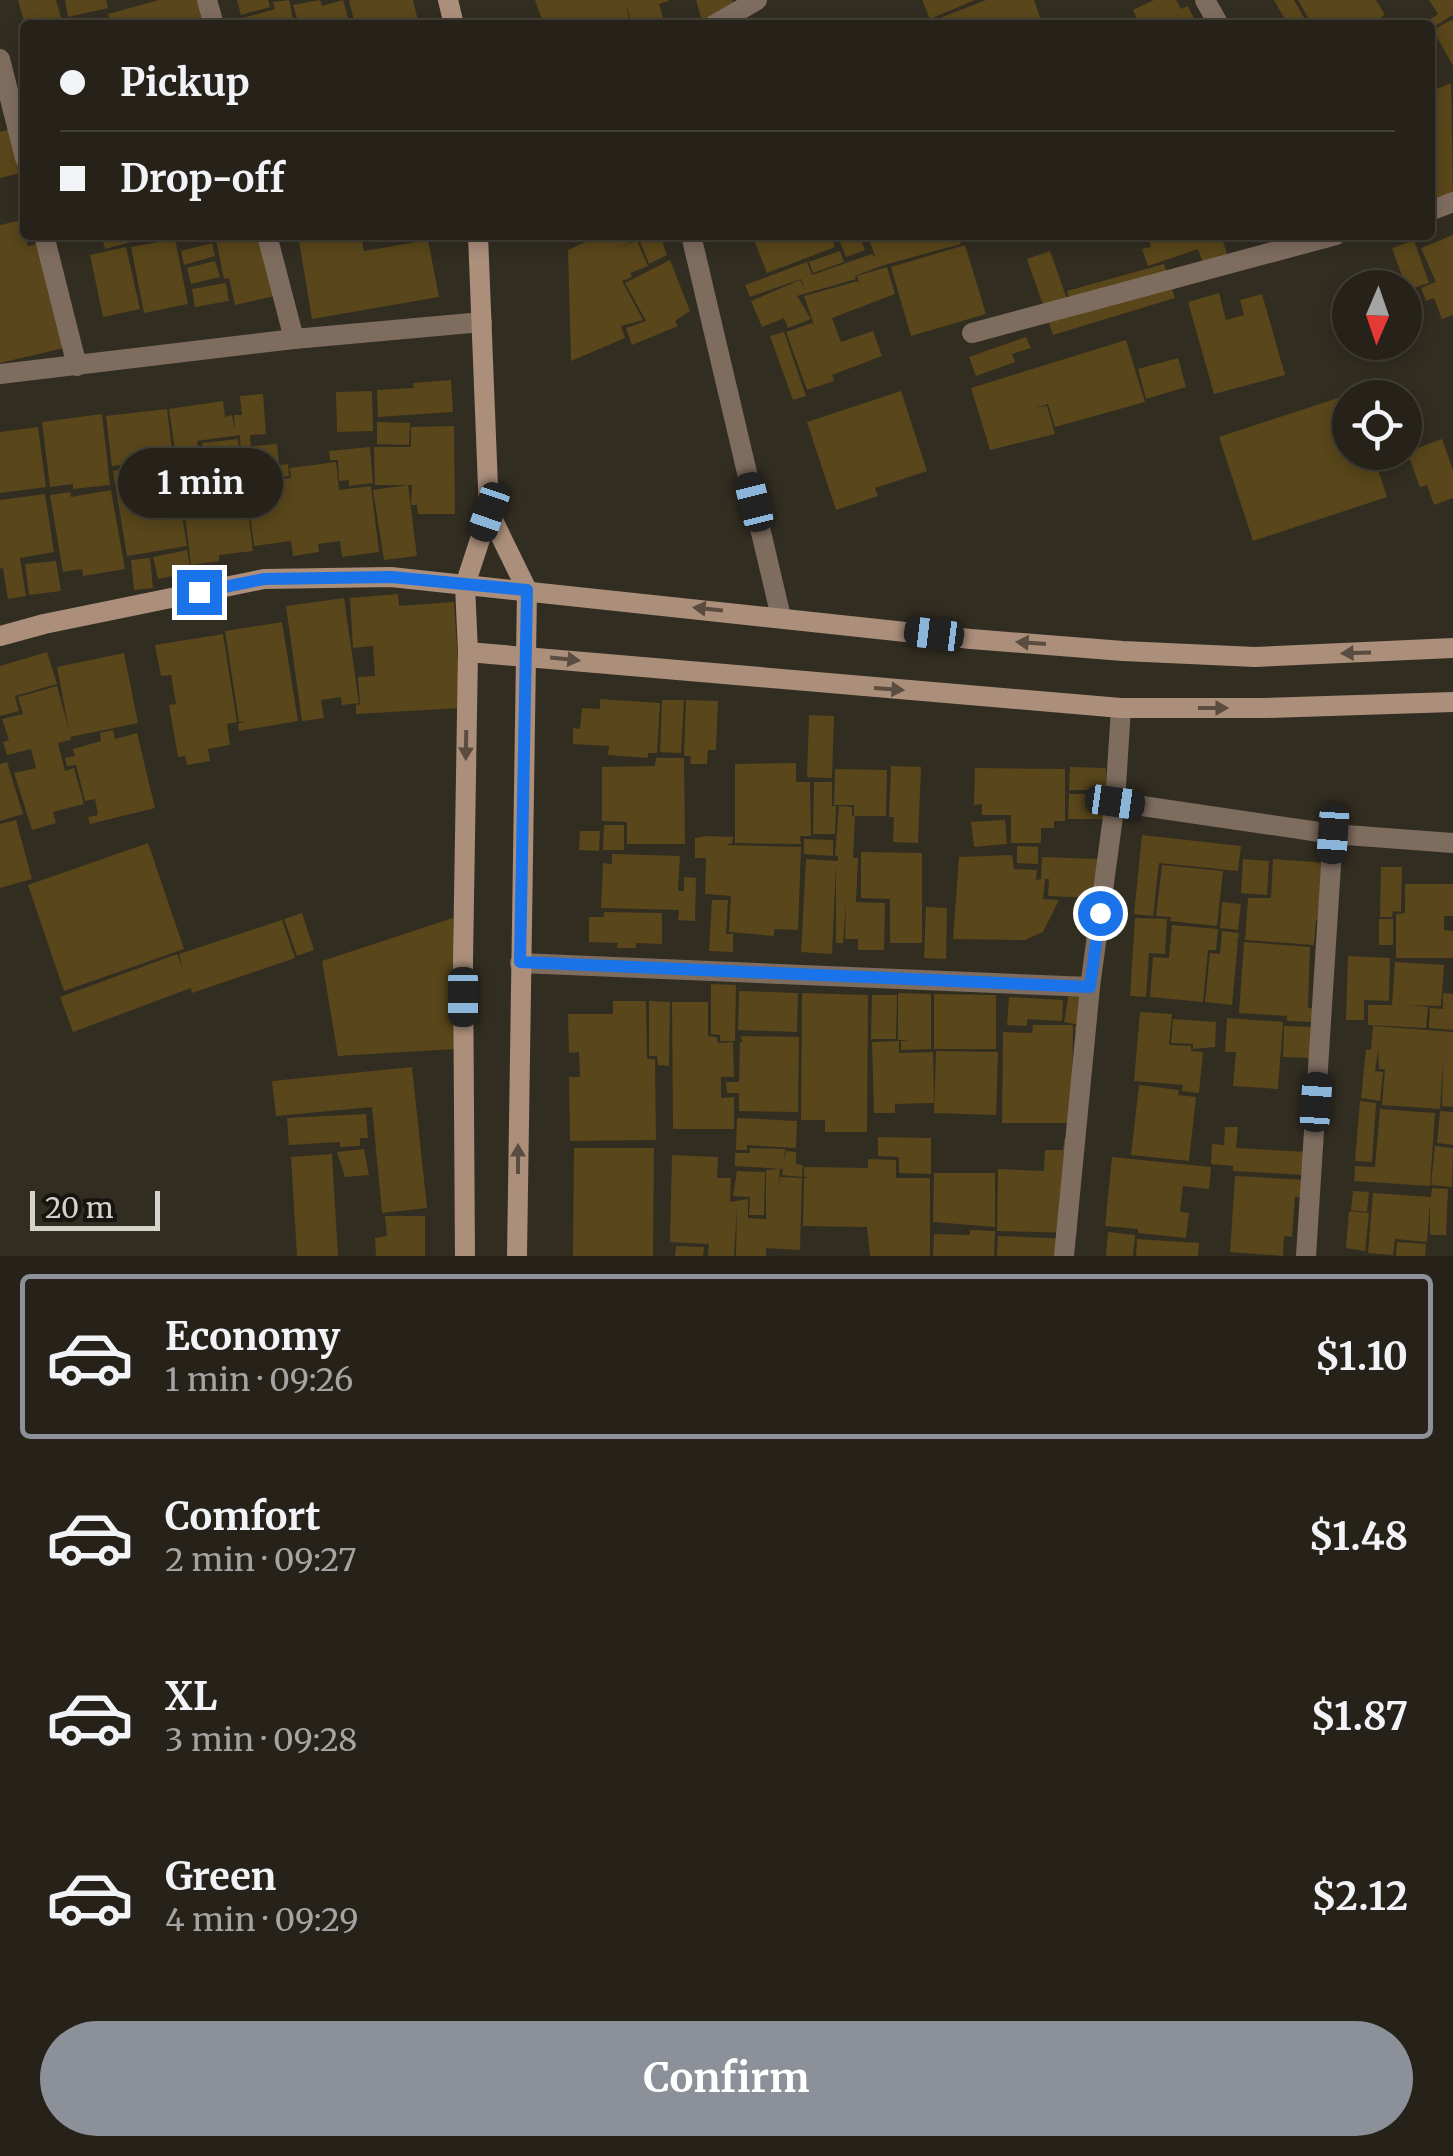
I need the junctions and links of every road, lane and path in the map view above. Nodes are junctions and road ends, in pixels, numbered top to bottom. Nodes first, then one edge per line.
1 (757, 0) edge
2 (723, 20) edge
3 (0, 58) edge
4 (20, 138) edge
5 (45, 240) edge
6 (268, 240) edge
7 (478, 240) edge
8 (691, 240) edge
9 (1317, 240) edge
10 (482, 322) junction
11 (972, 332) dead end
12 (294, 338) junction
13 (77, 366) junction
14 (0, 374) edge
15 (489, 512) junction
16 (464, 585) junction
17 (527, 590) junction
18 (781, 617) junction
19 (0, 636) edge
20 (1453, 648) edge
21 (468, 652) junction
22 (525, 655) junction
23 (1453, 702) edge
24 (1121, 708) junction
25 (1115, 802) junction
26 (1333, 834) junction
27 (1453, 843) edge
28 (520, 962) junction
29 (1090, 987) junction
30 (465, 1256) edge
31 (517, 1256) edge
32 (1064, 1256) edge
33 (1306, 1256) edge

1 - 2 street
3 - 4 street
5 - 13 street
6 - 12 street
7 - 10 street
8 - 18 street
9 - 11 street
10 - 12 street
10 - 15 street
12 - 13 street
13 - 14 street
15 - 16 street
15 - 17 street
16 - 17 street
16 - 19 street
16 - 21 street
18 -> 17 street
17 - 22 street
20 -> 18 street
21 - 22 street
21 -> 30 street
22 -> 24 street
22 - 28 street
24 -> 23 street
24 - 25 street
25 - 26 street
25 - 29 street
26 - 27 street
26 - 33 street
28 - 29 street
31 -> 28 street
29 - 32 street

